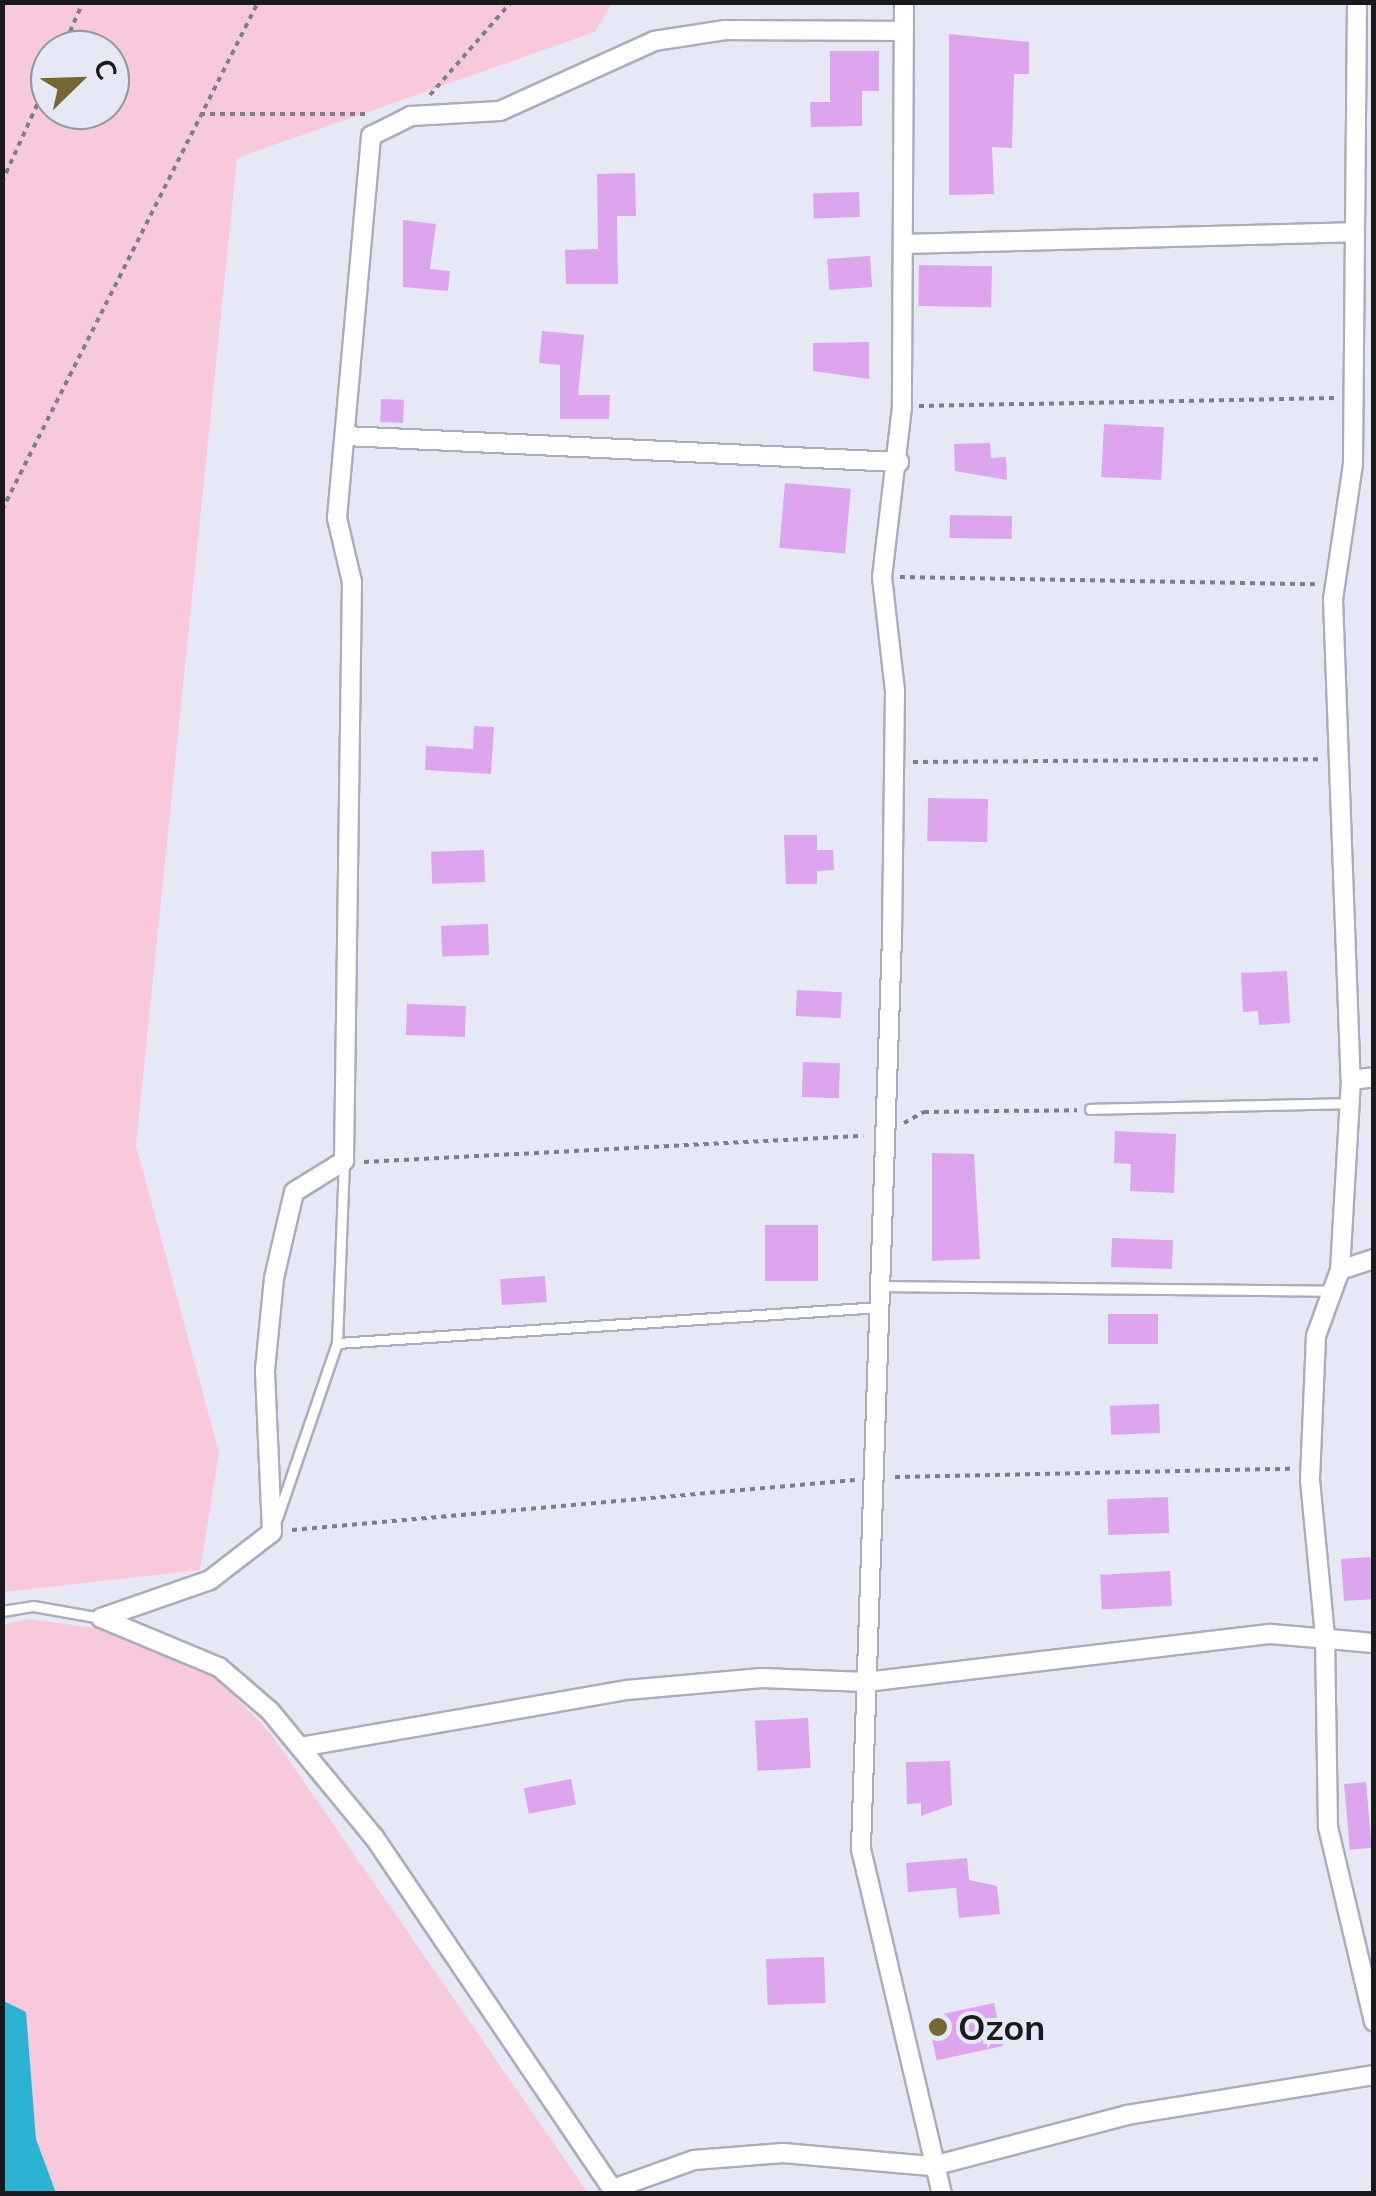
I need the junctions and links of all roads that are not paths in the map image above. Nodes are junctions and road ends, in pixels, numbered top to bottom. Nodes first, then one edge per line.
1 (904, 2) edge
2 (1357, 2) edge
3 (904, 31) junction
4 (1374, 231) edge
5 (1353, 232) junction
6 (904, 244) junction
7 (345, 436) junction
8 (899, 462) junction
9 (1374, 1077) edge
10 (1351, 1080) junction
11 (1350, 1103) junction
12 (1090, 1109) road end
13 (344, 1161) junction
14 (1374, 1258) edge
15 (1340, 1270) junction
16 (880, 1286) junction
17 (1330, 1291) junction
18 (880, 1307) junction
19 (337, 1343) junction
20 (272, 1532) junction
21 (2, 1612) edge
22 (101, 1618) junction
23 (1325, 1637) junction
24 (1374, 1643) edge
25 (866, 1682) junction
26 (300, 1747) junction
27 (1374, 2022) edge
28 (1374, 2075) edge
29 (933, 2166) junction
30 (615, 2191) edge
31 (942, 2194) edge

1 - 3 street
2 - 5 street
3 - 6 street
3 - 7 street
4 - 5 lane
5 - 6 street
5 - 10 street
6 - 8 street
7 - 8 street
7 - 13 street
8 - 16 street
9 - 10 street
10 - 11 street
11 - 12 lane
11 - 15 street
13 - 19 lane
13 - 20 street
14 - 15 street
15 - 17 street
16 - 17 lane
16 - 18 street
17 - 23 street
18 - 19 lane
18 - 25 street
19 - 20 lane
20 - 22 street
21 - 22 lane
22 - 26 street
23 - 24 street
23 - 25 street
23 - 27 street
25 - 26 street
25 - 29 street
26 - 30 street
28 - 29 street
29 - 30 street
29 - 31 street

